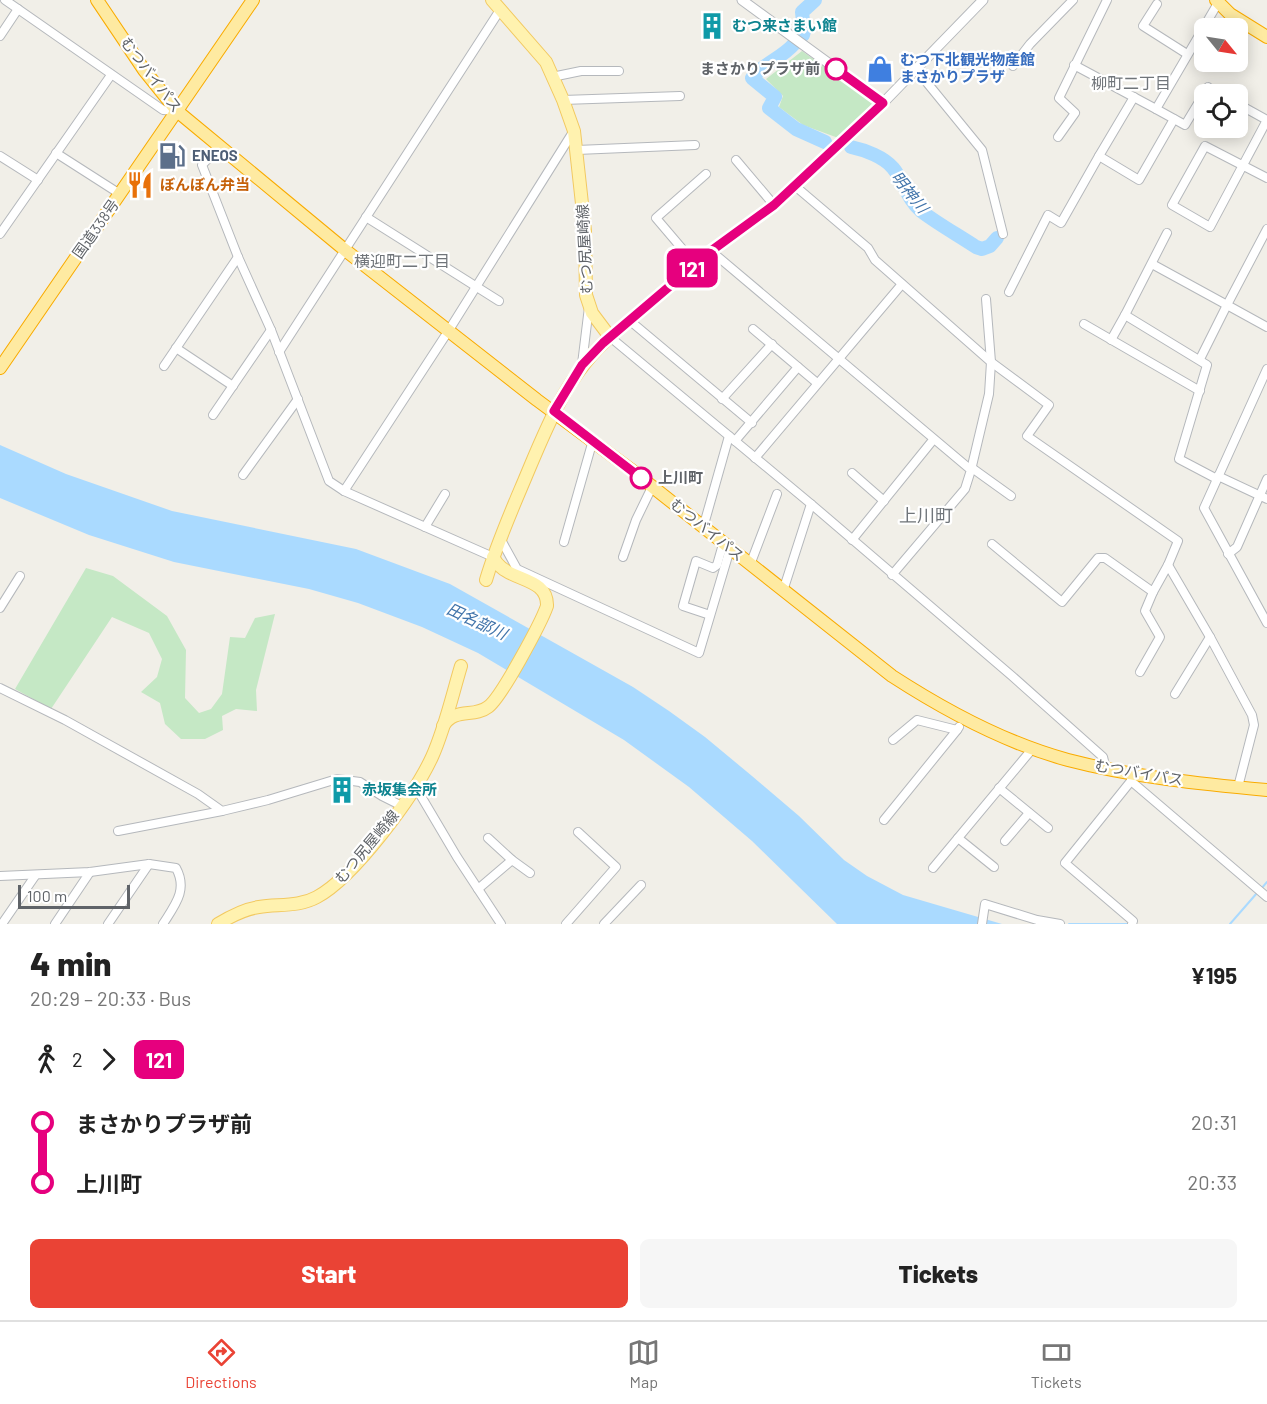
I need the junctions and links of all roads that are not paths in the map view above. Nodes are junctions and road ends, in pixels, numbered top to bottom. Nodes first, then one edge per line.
1 (5, 0) edge
2 (97, 0) edge
3 (253, 0) edge
4 (742, 0) edge
5 (983, 0) edge
6 (1073, 0) edge
7 (1107, 0) edge
8 (1217, 1) edge
9 (496, 3) edge
10 (1157, 4) dead end
11 (18, 9) junction
12 (0, 36) edge
13 (1267, 37) edge
14 (1187, 54) junction
15 (1074, 65) junction
16 (1013, 66) dead end
17 (915, 69) junction
18 (619, 71) dead end
19 (111, 75) junction
20 (552, 77) junction
21 (680, 96) dead end
22 (1134, 97) junction
23 (563, 100) junction
24 (883, 103) junction
25 (1156, 109) junction
26 (1248, 110) edge
27 (177, 111) junction
28 (1194, 111) edge
29 (1174, 119) junction
30 (574, 131) junction
31 (1058, 137) dead end
32 (695, 145) dead end
33 (219, 147) junction
34 (577, 150) junction
35 (56, 153) junction
36 (0, 156) edge
37 (1099, 156) junction
38 (736, 160) dead end
39 (1242, 165) junction
40 (706, 174) dead end
41 (1267, 178) edge
42 (38, 180) junction
43 (795, 186) junction
44 (120, 194) junction
45 (774, 205) junction
46 (366, 218) junction
47 (1267, 229) edge
48 (1167, 233) dead end
49 (0, 234) edge
50 (1003, 234) dead end
51 (345, 250) junction
52 (711, 251) junction
53 (238, 257) junction
54 (1152, 264) junction
55 (696, 265) junction
56 (902, 284) junction
57 (476, 287) junction
58 (1009, 292) dead end
59 (986, 299) dead end
60 (499, 301) dead end
61 (1227, 305) junction
62 (589, 306) junction
63 (1125, 315) junction
64 (629, 320) junction
65 (1084, 324) dead end
66 (1267, 327) edge
67 (753, 329) dead end
68 (271, 330) junction
69 (449, 330) junction
70 (610, 337) junction
71 (1111, 340) junction
72 (772, 344) junction
73 (176, 348) junction
74 (279, 352) junction
75 (838, 359) junction
76 (1200, 359) junction
77 (991, 362) junction
78 (582, 365) junction
79 (164, 366) dead end
80 (798, 367) junction
81 (0, 368) edge
82 (1266, 374) edge
83 (817, 383) junction
84 (233, 386) junction
85 (1200, 392) junction
86 (298, 399) junction
87 (722, 399) junction
88 (554, 411) junction
89 (213, 415) dead end
90 (752, 423) junction
91 (732, 438) junction
92 (593, 440) junction
93 (933, 440) junction
94 (755, 458) junction
95 (971, 469) junction
96 (852, 473) dead end
97 (243, 476) dead end
98 (1218, 478) junction
99 (1267, 479) edge
100 (652, 487) junction
101 (344, 491) junction
102 (445, 494) dead end
103 (777, 494) dead end
104 (1011, 496) dead end
105 (1263, 497) edge
106 (884, 501) junction
107 (811, 504) junction
108 (425, 527) junction
109 (703, 528) junction
110 (500, 538) junction
111 (852, 540) junction
112 (564, 542) dead end
113 (992, 544) dead end
114 (727, 547) junction
115 (1228, 554) junction
116 (493, 557) junction
117 (623, 557) dead end
118 (750, 565) junction
119 (1168, 565) junction
120 (892, 575) junction
121 (20, 576) dead end
122 (486, 580) dead end
123 (783, 591) junction
124 (1153, 592) junction
125 (0, 608) edge
126 (710, 615) junction
127 (1267, 623) edge
128 (1210, 637) junction
129 (461, 666) dead end
130 (1140, 672) dead end
131 (0, 688) edge
132 (1175, 694) dead end
133 (965, 719) junction
134 (441, 729) junction
135 (957, 730) junction
136 (893, 740) dead end
137 (1032, 748) junction
138 (1106, 769) junction
139 (1131, 778) junction
140 (415, 786) junction
141 (1238, 787) junction
142 (999, 788) junction
143 (1267, 790) edge
144 (402, 806) junction
145 (222, 810) junction
146 (1029, 813) junction
147 (884, 820) dead end
148 (1048, 828) dead end
149 (118, 831) dead end
150 (578, 832) dead end
151 (488, 838) dead end
152 (958, 838) junction
153 (1005, 841) dead end
154 (512, 860) junction
155 (149, 864) junction
156 (994, 867) dead end
157 (933, 868) dead end
158 (90, 872) junction
159 (530, 873) dead end
160 (0, 876) edge
161 (35, 876) junction
162 (641, 885) dead end
163 (478, 889) junction
164 (1267, 897) edge
165 (2, 924) edge
166 (55, 924) edge
167 (108, 924) edge
168 (163, 924) edge
169 (218, 924) edge
170 (501, 924) edge
171 (566, 924) edge
172 (604, 924) edge
173 (982, 924) edge
174 (1060, 924) edge
175 (1132, 924) edge

1 - 11 street
2 - 27 highway, むつバイパス
3 - 27 highway, 国道338号
4 - 24 street
5 - 17 street
6 - 16 street
7 - 15 street
8 - 13 highway
8 - 14 street
9 - 20 main road, むつ尻屋崎線
9 - 46 street
10 - 14 street
11 - 12 street
11 - 19 street
14 - 25 street
15 - 22 street
15 - 31 street
17 - 24 street
17 - 50 street
18 - 20 street
19 - 27 street
19 - 35 street
20 - 23 main road, むつ尻屋崎線
21 - 23 street
22 - 25 street
22 - 37 street
23 - 30 main road, むつ尻屋崎線
24 - 43 street
25 - 29 street
26 - 39 street
27 - 33 highway, むつバイパス
27 - 44 highway, 国道338号
28 - 29 street
29 - 37 street
30 - 34 main road, むつ尻屋崎線
30 - 57 street
32 - 34 street
33 - 51 highway, むつバイパス
33 - 53 street
34 - 62 main road, むつ尻屋崎線
35 - 42 street
35 - 44 street
36 - 42 street
37 - 58 street
38 - 45 street
39 - 39 street
39 - 41 street
40 - 55 street
42 - 49 street
43 - 45 street
43 - 56 street
44 - 81 highway, 国道338号
45 - 52 street
46 - 51 street
46 - 57 street
47 - 61 street
48 - 54 street
51 - 69 highway, むつバイパス
51 - 74 street
52 - 55 street
52 - 75 street
53 - 68 street
53 - 73 street
54 - 61 street
54 - 63 street
55 - 64 street
56 - 75 street
56 - 77 street
57 - 60 street
57 - 69 street
59 - 77 street
61 - 66 street
61 - 76 street
62 - 70 main road, むつ尻屋崎線
62 - 78 street
63 - 71 street
63 - 76 street
64 - 70 street
64 - 87 street
65 - 71 street
67 - 72 street
68 - 74 street
68 - 84 street
69 - 88 highway, むつバイパス
69 - 101 street
70 - 78 main road
70 - 91 street
71 - 85 street
72 - 80 street
72 - 87 street
73 - 79 street
73 - 84 street
74 - 86 street
75 - 83 street
75 - 93 street
76 - 85 street
77 - 95 street
77 - 119 street
78 - 88 main road
80 - 83 street
80 - 90 street
82 - 98 street
83 - 94 street
84 - 89 street
85 - 98 street
86 - 97 street
86 - 101 street
87 - 90 street
88 - 92 highway, むつバイパス
88 - 110 main road
90 - 91 street
91 - 94 street
91 - 109 street
92 - 100 highway, むつバイパス
92 - 112 street
93 - 95 street
93 - 106 street
94 - 107 street
95 - 104 street
95 - 120 street
96 - 106 street
98 - 105 street
98 - 115 street
99 - 105 street
100 - 109 highway, むつバイパス
100 - 117 street
101 - 108 street
102 - 108 street
103 - 118 street
105 - 115 street
106 - 111 street
107 - 111 street
107 - 123 street
108 - 116 street
109 - 114 highway, むつバイパス
110 - 116 main road
110 - 126 street
111 - 120 street
113 - 124 street
114 - 118 highway, むつバイパス
114 - 126 street
114 - 126 street
115 - 127 street
116 - 122 main road
116 - 134 main road
118 - 123 highway, むつバイパス
119 - 124 street
119 - 128 street
120 - 138 street
121 - 125 street
123 - 133 highway, むつバイパス
124 - 130 street
128 - 132 street
128 - 141 street
129 - 134 main road, むつ尻屋崎線
131 - 145 street
133 - 135 street
133 - 137 highway, むつバイパス
134 - 140 main road, むつ尻屋崎線
135 - 136 street
135 - 147 street
137 - 138 highway, むつバイパス
137 - 142 street
138 - 139 highway, むつバイパス
139 - 141 highway, むつバイパス
139 - 164 street
139 - 175 street
140 - 144 main road, むつ尻屋崎線
140 - 163 street
141 - 143 highway, むつバイパス
142 - 146 street
142 - 152 street
144 - 145 street
144 - 169 main road, むつ尻屋崎線
145 - 149 street
146 - 148 street
146 - 153 street
150 - 171 street
151 - 154 street
152 - 156 street
152 - 157 street
154 - 159 street
154 - 163 street
155 - 158 street
155 - 167 street
155 - 168 street
158 - 161 street
158 - 166 street
160 - 161 street
161 - 165 street
162 - 172 street
163 - 170 street
173 - 174 street

